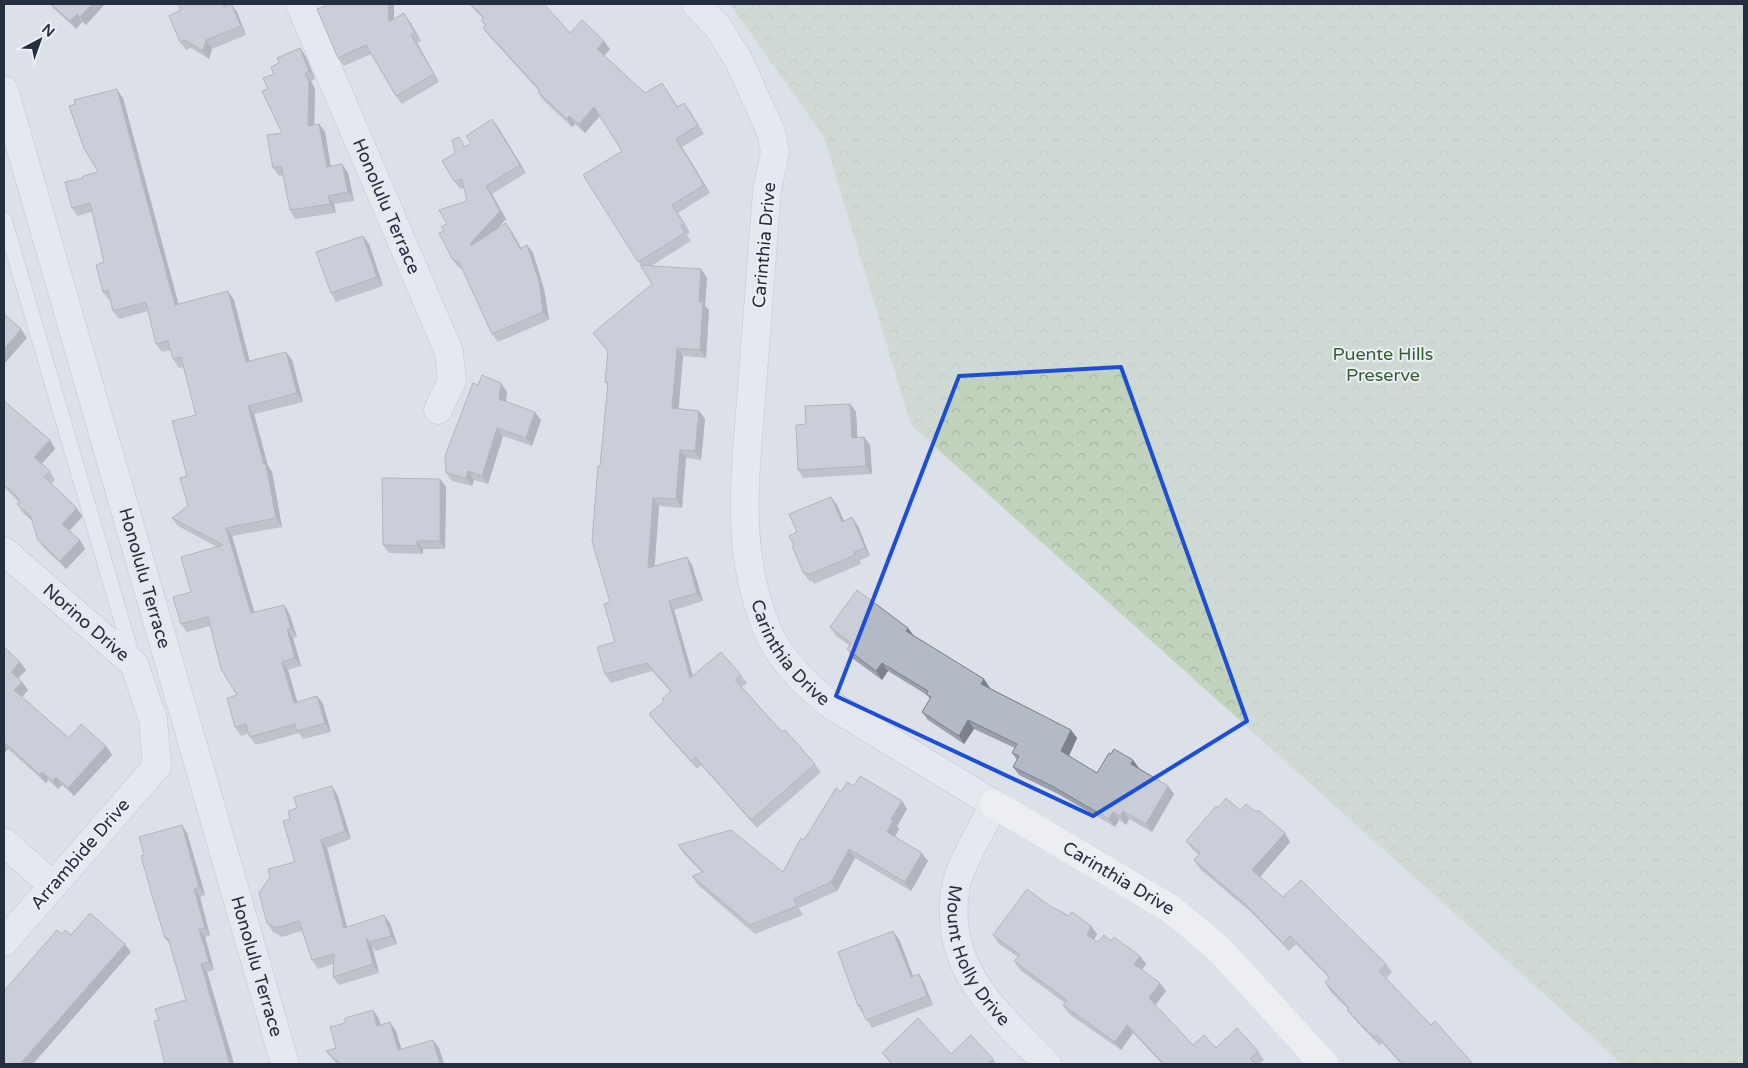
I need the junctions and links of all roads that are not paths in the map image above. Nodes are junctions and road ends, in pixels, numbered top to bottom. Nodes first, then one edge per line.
1 (300, 4) edge
2 (696, 4) edge
3 (5, 100) edge
4 (4, 219) edge
5 (438, 410) dead end
6 (4, 551) edge
7 (134, 664) junction
8 (157, 766) joint
9 (994, 804) junction
10 (4, 842) edge
11 (52, 885) junction
12 (4, 942) edge
13 (285, 1064) edge
14 (1047, 1064) edge
15 (1324, 1064) edge

1 - 5 street, Honolulu Terrace
2 - 9 street, Carinthia Drive
3 - 13 street, Honolulu Terrace
4 - 7 lane
6 - 7 street, Norino Drive
7 - 8 street, Norino Drive
8 - 11 street, Arrambide Drive
9 - 14 street, Mount Holly Drive
9 - 15 street, Carinthia Drive
10 - 11 street
11 - 12 street, Arrambide Drive

